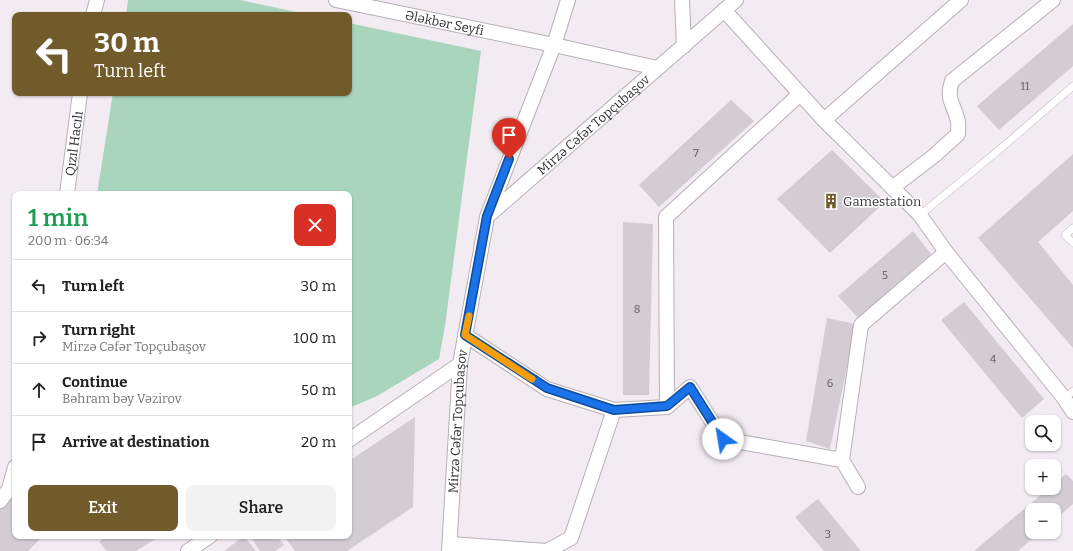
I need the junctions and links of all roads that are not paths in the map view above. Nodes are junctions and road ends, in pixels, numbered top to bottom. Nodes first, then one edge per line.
1 (97, 0) edge
2 (336, 0) edge
3 (568, 0) edge
4 (682, 0) edge
5 (736, 0) edge
6 (961, 0) edge
7 (1053, 0) edge
8 (724, 10) junction
9 (94, 12) edge
10 (554, 45) junction
11 (684, 46) junction
12 (657, 68) junction
13 (1073, 86) edge
14 (800, 94) junction
15 (80, 96) edge
16 (824, 120) junction
17 (892, 188) junction
18 (67, 191) edge
19 (920, 215) junction
20 (487, 216) junction
21 (1073, 228) edge
22 (1073, 243) edge
23 (946, 252) junction
24 (465, 335) junction
25 (460, 364) junction
26 (1069, 395) edge
27 (667, 406) junction
28 (614, 410) junction
29 (1073, 412) edge
30 (352, 438) edge
31 (842, 460) junction
32 (12, 478) edge
33 (858, 487) dead end
34 (0, 501) edge
35 (206, 539) edge
36 (449, 547) edge
37 (188, 551) edge

1 - 9 street
2 - 10 street, Ələkbər Seyfi
3 - 10 street
4 - 11 street
5 - 8 street, Mirzə Cəfər Topçubaşov
6 - 16 street
7 - 17 street
8 - 11 street, Mirzə Cəfər Topçubaşov
8 - 14 street
10 - 12 street, Ələkbər Seyfi
10 - 20 street
11 - 12 street, Mirzə Cəfər Topçubaşov
12 - 20 street, Mirzə Cəfər Topçubaşov
13 - 19 lane
14 - 16 street
14 - 27 street
15 - 18 street, Qızıl Hacılı
16 - 17 street
17 - 19 street
19 - 23 street
20 - 24 street, Mirzə Cəfər Topçubaşov
21 - 22 lane
23 - 26 street
23 - 31 street
24 - 25 street, Mirzə Cəfər Topçubaşov
24 - 28 street
25 - 30 street
25 - 36 street, Mirzə Cəfər Topçubaşov
26 - 29 street
27 - 28 street
27 - 31 street
28 - 36 street
31 - 33 street
32 - 34 street
35 - 37 street

